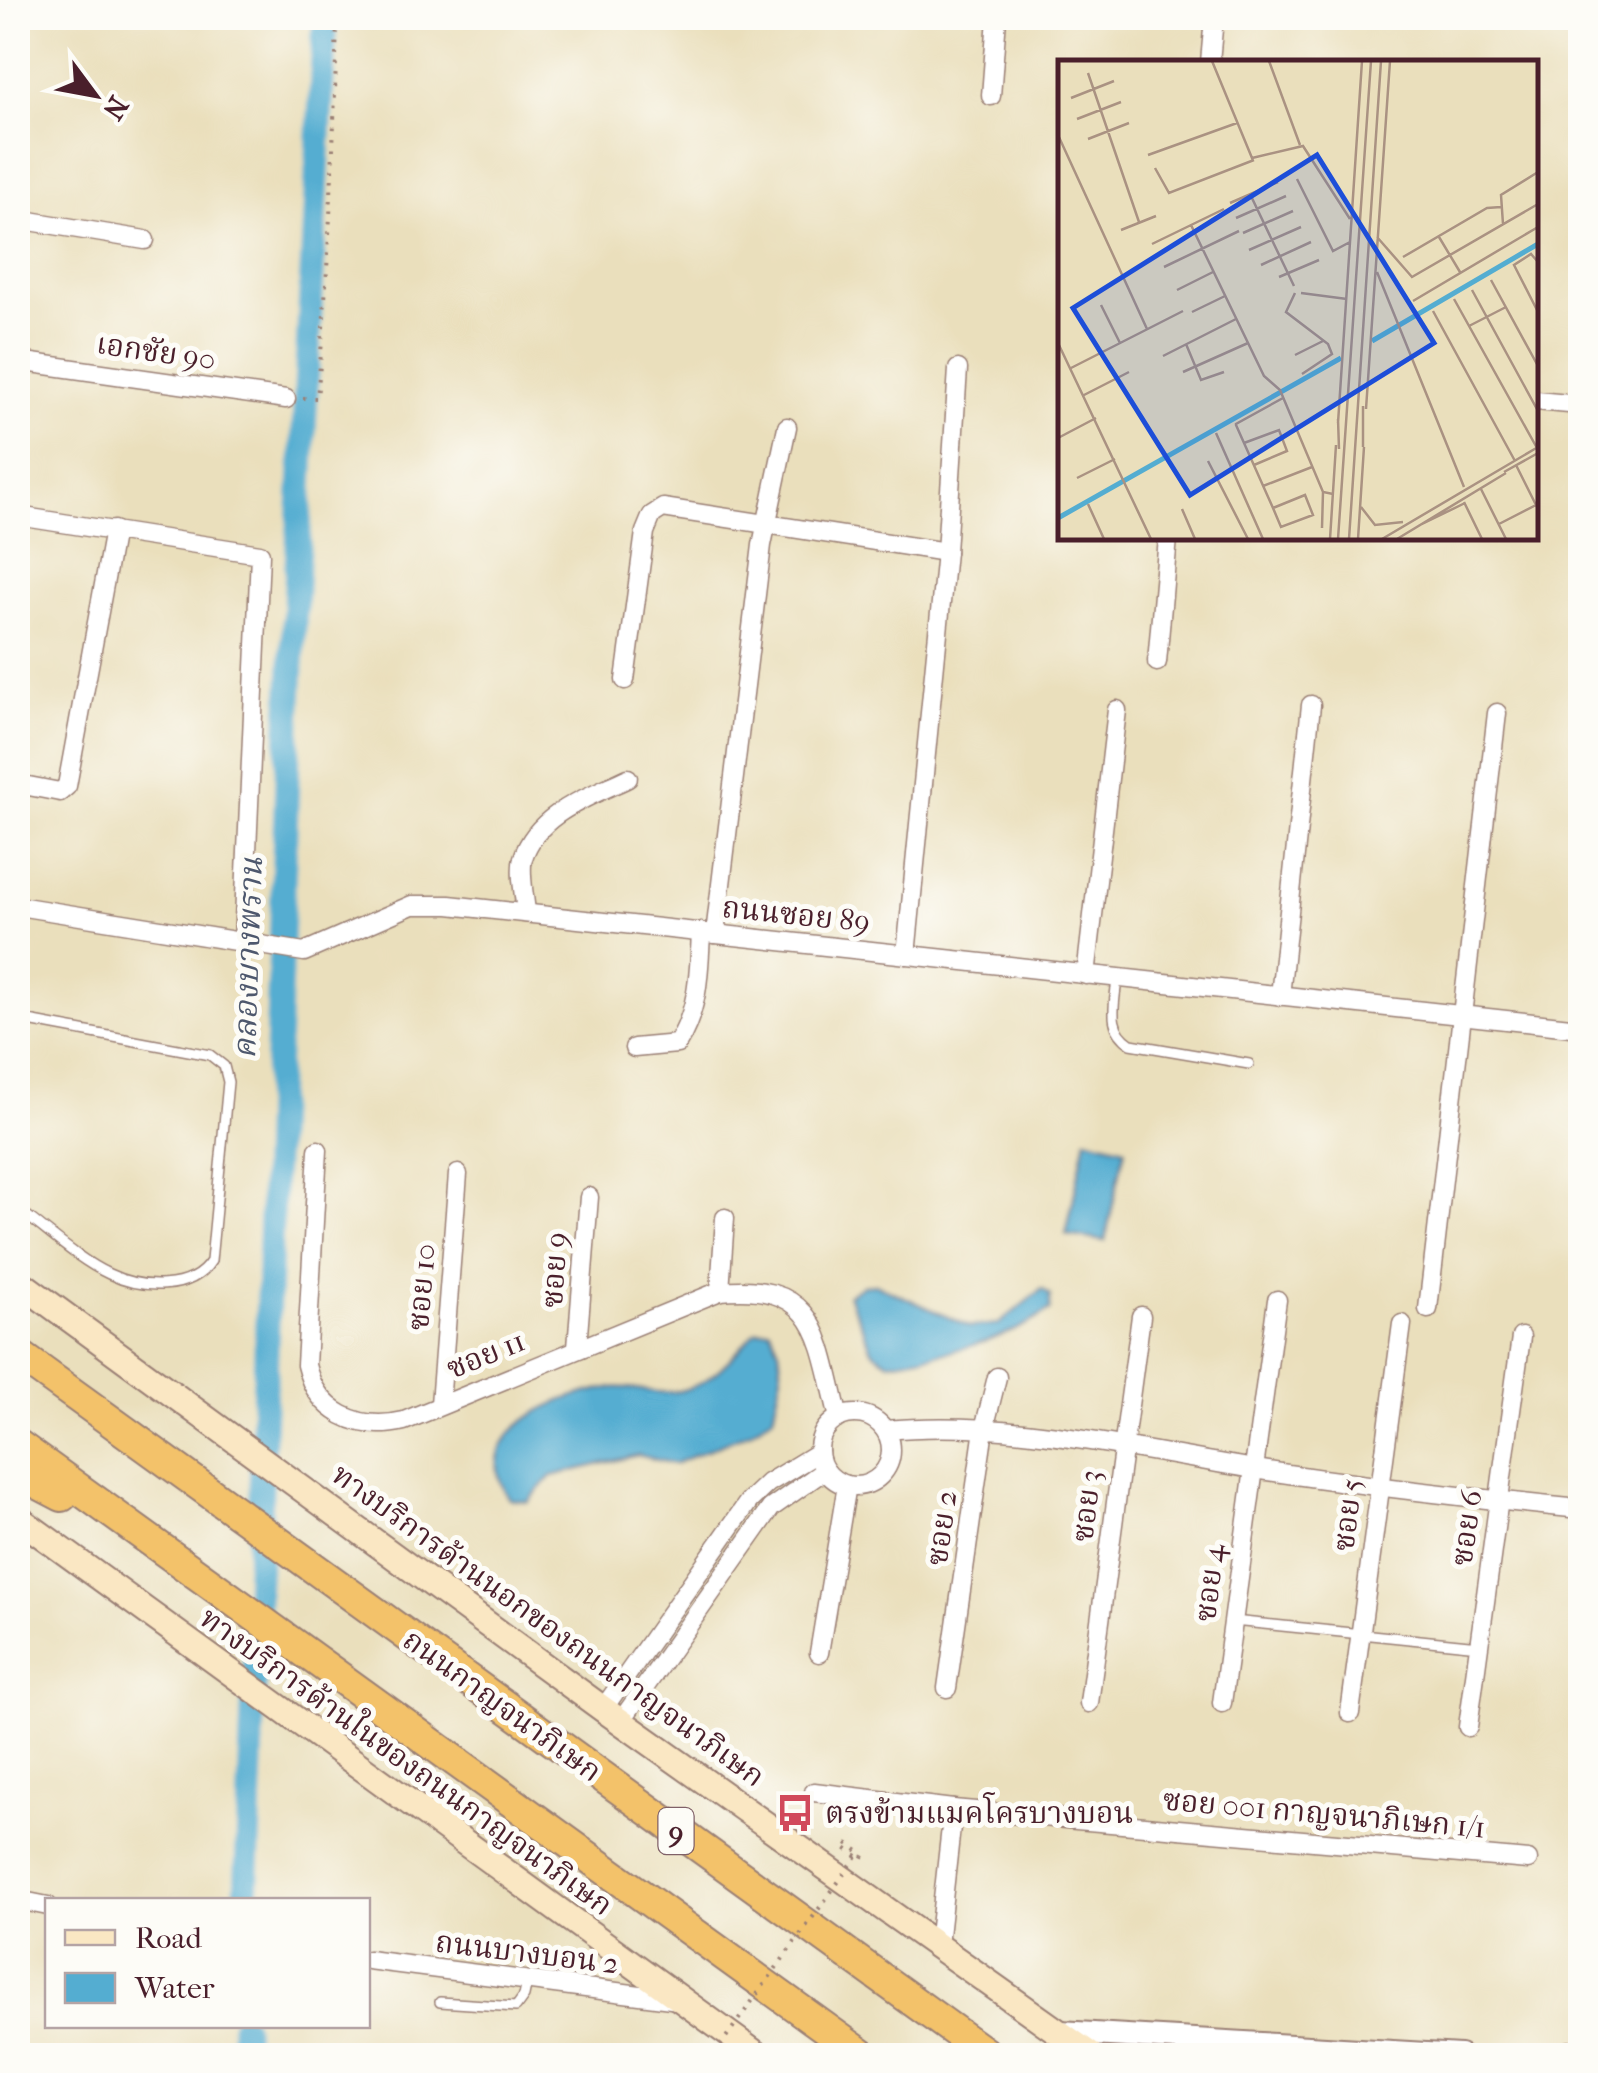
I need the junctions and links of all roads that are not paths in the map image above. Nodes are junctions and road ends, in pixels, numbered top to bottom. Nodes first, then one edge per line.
1 (997, 18) edge
2 (1214, 18) edge
3 (1210, 60) edge
4 (991, 96) dead end
5 (18, 219) edge
6 (146, 240) dead end
7 (18, 361) edge
8 (958, 370) dead end
9 (286, 399) dead end
10 (1538, 401) edge
11 (1580, 405) edge
12 (787, 427) dead end
13 (18, 516) edge
14 (767, 521) junction
15 (114, 530) junction
16 (1168, 540) edge
17 (946, 552) junction
18 (1157, 662) dead end
19 (624, 680) dead end
20 (1311, 705) dead end
21 (1117, 710) dead end
22 (1497, 713) dead end
23 (628, 778) dead end
24 (18, 784) edge
25 (18, 906) edge
26 (526, 913) junction
27 (708, 933) junction
28 (246, 943) junction
29 (906, 955) junction
30 (1086, 974) junction
31 (1117, 978) junction
32 (1280, 996) junction
33 (1459, 1016) junction
34 (18, 1019) edge
35 (1580, 1028) edge
36 (634, 1048) dead end
37 (1249, 1064) dead end
38 (318, 1150) dead end
39 (458, 1174) dead end
40 (588, 1197) dead end
41 (18, 1209) edge
42 (725, 1218) dead end
43 (18, 1280) edge
44 (720, 1291) junction
45 (1277, 1300) dead end
46 (1428, 1309) dead end
47 (1141, 1316) dead end
48 (1402, 1324) dead end
49 (1521, 1337) dead end
50 (577, 1348) junction
51 (18, 1354) edge
52 (996, 1377) dead end
53 (440, 1404) junction
54 (838, 1418) junction
55 (984, 1429) junction
56 (885, 1430) junction
57 (1122, 1444) junction
58 (18, 1445) edge
59 (822, 1461) junction
60 (1252, 1469) junction
61 (18, 1473) edge
62 (847, 1485) junction
63 (1378, 1486) junction
64 (1499, 1500) junction
65 (1580, 1510) edge
66 (18, 1518) edge
67 (157, 1546) junction
68 (1234, 1621) junction
69 (1362, 1632) junction
70 (1480, 1646) junction
71 (818, 1653) dead end
72 (947, 1688) dead end
73 (1089, 1703) dead end
74 (1222, 1704) dead end
75 (1350, 1713) dead end
76 (612, 1715) junction
77 (1468, 1726) dead end
78 (814, 1792) dead end
79 (953, 1809) junction
80 (1528, 1860) dead end
81 (18, 1900) edge
82 (45, 1905) edge
83 (938, 1945) junction
84 (370, 1960) edge
85 (528, 1979) junction
86 (680, 2000) junction
87 (440, 2002) dead end
88 (1060, 2032) junction
89 (1580, 2051) edge
90 (1350, 2052) edge
91 (758, 2056) edge
92 (864, 2056) edge
93 (988, 2056) edge
94 (1092, 2056) edge
95 (1460, 2056) edge
96 (1558, 2056) edge

1 - 4 street
2 - 3 street
5 - 6 street
7 - 9 street, เอกชัย 90
8 - 17 street
10 - 11 street
12 - 14 street
13 - 15 street
14 - 17 street
14 - 19 street
14 - 27 street
15 - 24 street
15 - 28 street
16 - 18 street
17 - 29 street
20 - 32 street
21 - 30 street
22 - 33 street
23 - 26 street
25 - 28 street, ถนนซอย 89
26 - 27 street, ถนนซอย 89
26 - 28 street, ถนนซอย 89
27 - 29 street, ถนนซอย 89
27 - 36 street
29 - 30 street, ถนนซอย 89
30 - 31 street, ถนนซอย 89
31 - 32 street, ถนนซอย 89
31 - 37 lane
32 - 33 street, ถนนซอย 89
33 - 35 street, ถนนซอย 89
33 - 46 street
34 - 41 lane
38 - 53 street, ซอย 11
39 - 53 street, ซอย 10
40 - 50 street, ซอย 9
42 - 44 street
43 - 76 main road, ทางบริการด้านนอกของถนนกาญจนาภิเษก
44 - 50 street, ซอย 11
44 - 54 street, ซอย 11
45 - 60 street, ซอย 4
47 - 57 street, ซอย 3
48 - 63 street, ซอย 5
49 - 64 street, ซอย 6
50 - 53 street, ซอย 11
51 - 93 highway, ถนนกาญจนาภิเษก / 9
52 - 55 street, ซอย 2
54 - 56 street
54 - 59 street
55 - 56 street
55 - 57 street
55 - 72 street, ซอย 2
56 - 62 street
57 - 60 street
57 - 73 street, ซอย 3
58 - 67 highway, 9
59 - 62 street
59 - 76 street
60 - 63 street
60 - 68 street, ซอย 4
61 - 67 highway
62 - 71 street
63 - 64 street
63 - 69 street, ซอย 5
64 - 65 street
64 - 70 street, ซอย 6
66 - 86 main road, ทางบริการด้านในของถนนกาญจนาภิเษก
67 - 92 highway, 9
68 - 69 lane
68 - 74 street, ซอย 4
69 - 70 lane
69 - 75 street, ซอย 5
70 - 77 street, ซอย 6
76 - 83 main road, ทางบริการด้านนอกของถนนกาญจนาภิเษก
78 - 79 street, ซอย 001 กาญจนาภิเษก 1/1
79 - 80 street, ซอย 001 กาญจนาภิเษก 1/1
79 - 83 street
81 - 82 street
83 - 88 main road, ทางบริการด้านนอกของถนนกาญจนาภิเษก
84 - 85 street, ถนนบางบอน 2
85 - 86 street, ถนนบางบอน 2
85 - 87 lane
86 - 91 main road, ทางบริการด้านในของถนนกาญจนาภิเษก
88 - 90 street
88 - 94 main road, ทางบริการด้านนอกของถนนกาญจนาภิเษก
89 - 96 street
90 - 95 street

